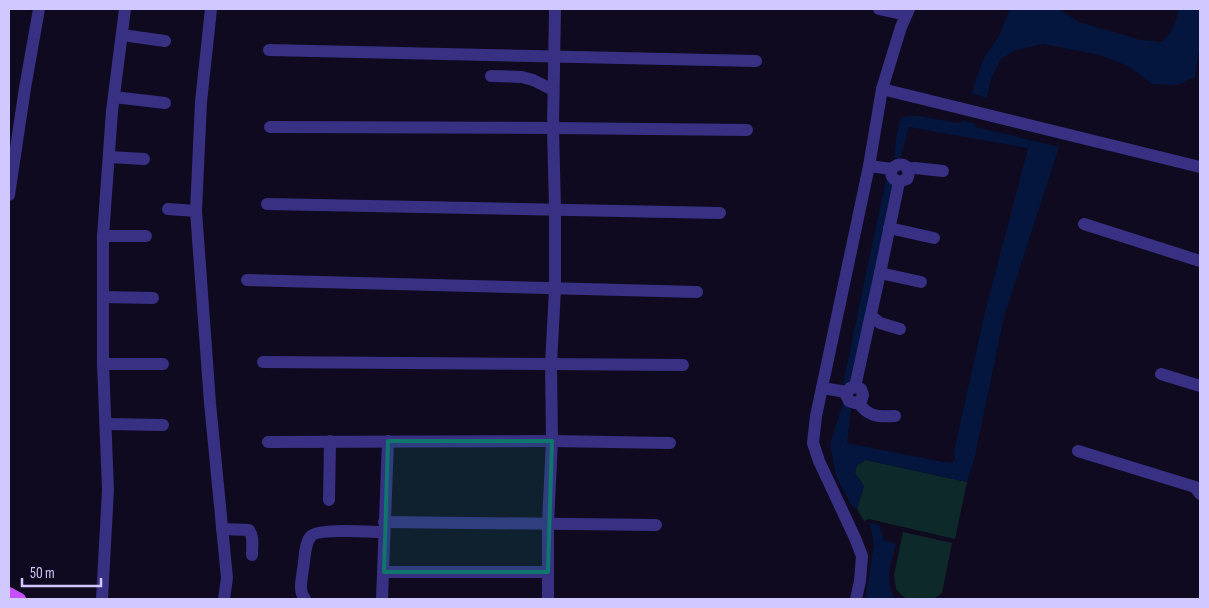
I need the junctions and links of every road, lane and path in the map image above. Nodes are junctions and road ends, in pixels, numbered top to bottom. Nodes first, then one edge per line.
1 (39, 9) edge
2 (125, 9) edge
3 (211, 9) edge
4 (555, 9) edge
5 (879, 9) edge
6 (907, 12) edge
7 (122, 35) junction
8 (165, 41) dead end
9 (269, 50) dead end
10 (554, 56) junction
11 (756, 61) dead end
12 (491, 76) dead end
13 (882, 89) junction
14 (553, 90) junction
15 (114, 97) junction
16 (165, 103) dead end
17 (270, 127) dead end
18 (553, 128) junction
19 (747, 130) dead end
20 (109, 157) junction
21 (144, 159) dead end
22 (870, 166) junction
23 (1200, 167) edge
24 (892, 169) junction
25 (907, 169) junction
26 (943, 171) dead end
27 (899, 182) junction
28 (9, 195) edge
29 (267, 204) dead end
30 (168, 209) dead end
31 (555, 209) junction
32 (196, 211) junction
33 (720, 213) dead end
34 (1084, 224) dead end
35 (889, 228) junction
36 (103, 236) junction
37 (146, 236) dead end
38 (934, 238) dead end
39 (1200, 261) edge
40 (880, 273) junction
41 (247, 280) dead end
42 (921, 282) dead end
43 (555, 289) junction
44 (697, 292) dead end
45 (103, 297) junction
46 (153, 298) dead end
47 (870, 316) junction
48 (900, 329) dead end
49 (263, 362) dead end
50 (104, 364) junction
51 (163, 364) dead end
52 (551, 364) junction
53 (682, 365) dead end
54 (1160, 374) dead end
55 (1200, 386) edge
56 (822, 388) junction
57 (851, 389) junction
58 (895, 416) dead end
59 (106, 424) junction
60 (163, 425) dead end
61 (330, 441) junction
62 (388, 441) junction
63 (552, 441) junction
64 (268, 442) dead end
65 (670, 443) dead end
66 (1078, 451) dead end
67 (1198, 486) edge
68 (329, 500) dead end
69 (548, 523) junction
70 (656, 525) dead end
71 (384, 527) junction
72 (222, 529) junction
73 (252, 554) dead end
74 (384, 572) junction
75 (548, 572) junction
76 (9, 593) edge
77 (20, 599) edge
78 (102, 599) edge
79 (224, 599) edge
80 (304, 599) edge
81 (382, 599) edge
82 (548, 599) edge
83 (856, 599) edge

1 - 28 street
2 - 7 street
3 - 32 street
4 - 10 street
5 - 6 street
6 - 13 street
7 - 8 street
7 - 15 street
9 - 10 street
10 - 11 street
10 - 14 street
12 - 14 street
13 - 22 street
13 - 23 street
14 - 18 street
15 - 16 street
15 - 20 street
17 - 18 street
18 - 19 street
18 - 31 street
20 - 21 street
20 - 36 street
22 - 24 street
22 - 56 street
24 - 25 street
24 - 27 street
25 - 26 street
25 - 27 street
27 - 35 street
29 - 31 street
30 - 32 street
31 - 33 street
31 - 43 street
32 - 72 street
34 - 39 street
35 - 38 street
35 - 40 street
36 - 37 street
36 - 45 street
40 - 42 street
40 - 47 street
41 - 43 street
43 - 44 street
43 - 52 street
45 - 46 street
45 - 50 street
47 - 48 street
47 - 57 street
49 - 52 street
50 - 51 street
50 - 59 street
52 - 53 street
52 - 63 street
54 - 55 street
56 - 57 street
56 - 83 street
57 - 58 street
59 - 60 street
59 - 78 street
61 - 62 street
61 - 64 street
61 - 68 street
62 - 63 street
62 - 71 street
63 - 65 street
63 - 69 street
66 - 67 street
69 - 70 street
69 - 71 street
69 - 75 street
71 - 74 street
71 - 80 street
72 - 73 street
72 - 79 street
74 - 75 street
74 - 81 street
75 - 82 street
76 - 77 main road

